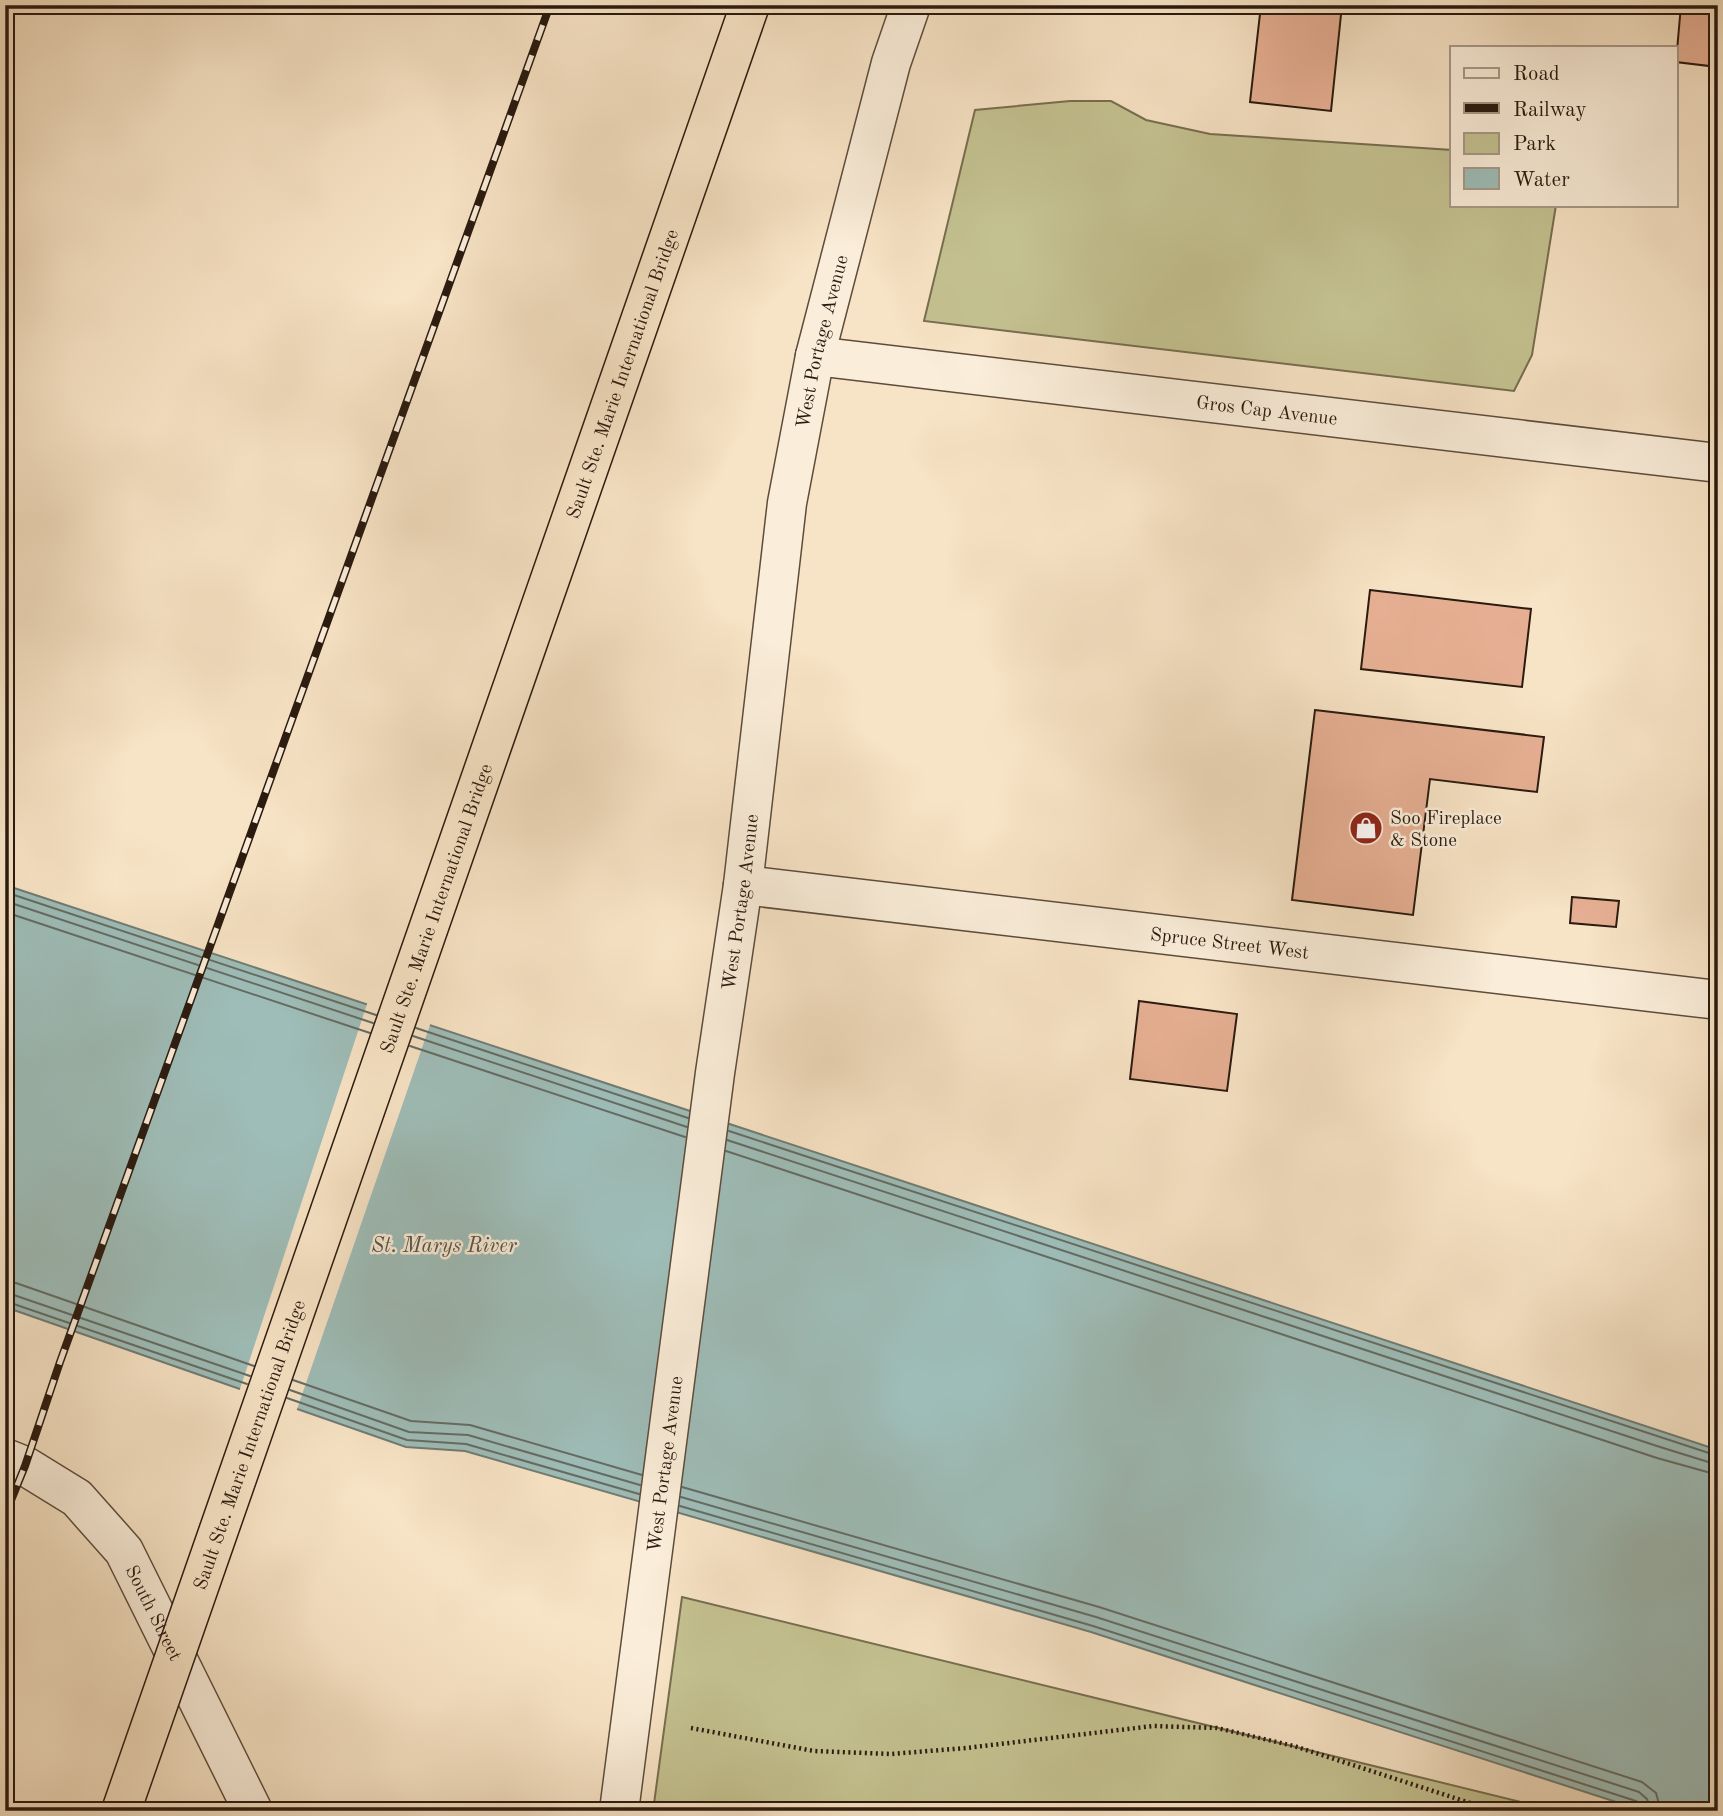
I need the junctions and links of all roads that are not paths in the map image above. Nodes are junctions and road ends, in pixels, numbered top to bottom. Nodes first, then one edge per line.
1 (750, 5) edge
2 (911, 5) edge
3 (815, 356) junction
4 (1718, 463) edge
5 (743, 885) junction
6 (1718, 1000) edge
7 (5, 1458) edge
8 (121, 1811) edge
9 (253, 1811) edge
10 (619, 1811) edge

1 - 8 highway, Sault Ste. Marie International Bridge, bridge
2 - 3 street, West Portage Avenue
3 - 4 street, Gros Cap Avenue
3 - 5 street, West Portage Avenue
5 - 6 street, Spruce Street West
5 - 10 street, West Portage Avenue
7 - 9 street, South Street

